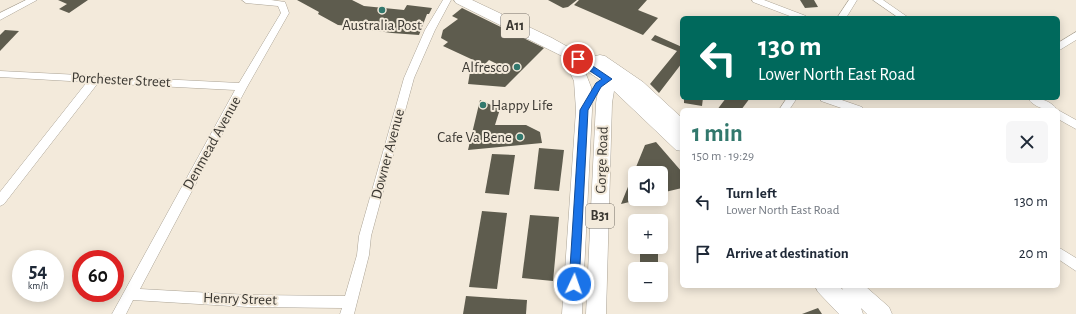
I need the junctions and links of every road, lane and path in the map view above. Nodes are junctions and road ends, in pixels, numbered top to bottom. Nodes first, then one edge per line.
1 (34, 0) edge
2 (246, 0) edge
3 (447, 0) edge
4 (461, 0) edge
5 (484, 0) edge
6 (756, 0) edge
7 (853, 0) edge
8 (877, 0) edge
9 (798, 16) edge
10 (842, 16) edge
11 (902, 16) edge
12 (0, 17) edge
13 (1076, 35) edge
14 (1060, 47) edge
15 (568, 53) junction
16 (0, 74) edge
17 (612, 75) junction
18 (95, 79) junction
19 (242, 87) junction
20 (830, 100) edge
21 (1036, 100) edge
22 (852, 108) edge
23 (1049, 108) edge
24 (584, 110) junction
25 (1060, 115) edge
26 (1076, 125) edge
27 (680, 126) edge
28 (680, 143) edge
29 (0, 201) edge
30 (1060, 253) edge
31 (1076, 265) edge
32 (827, 288) edge
33 (853, 288) edge
34 (130, 294) junction
35 (349, 308) edge
36 (119, 314) edge
37 (572, 314) edge
38 (596, 314) edge
39 (853, 314) edge
40 (882, 314) edge

1 - 12 street
2 - 19 street, Denmead Avenue
3 - 35 street, Downer Avenue
4 - 15 main road, A11
5 - 17 main road, A11
6 - 9 street
7 - 10 street
8 - 11 street
13 - 14 street
15 - 17 main road, A11
15 - 24 main road, Gorge Road / B31
16 - 18 street, Porchester Street
17 - 24 main road, Gorge Road / B31
17 - 27 main road, A11
17 - 28 main road, A11
17 - 38 main road, Gorge Road / B31
18 - 19 street, Porchester Street
18 - 29 street
19 - 34 street, Denmead Avenue
20 - 22 street
21 - 23 street
24 - 37 main road, Gorge Road / B31
25 - 26 street
30 - 31 street
32 - 39 main road
33 - 40 main road
34 - 35 street, Henry Street
34 - 36 street, Denmead Avenue

